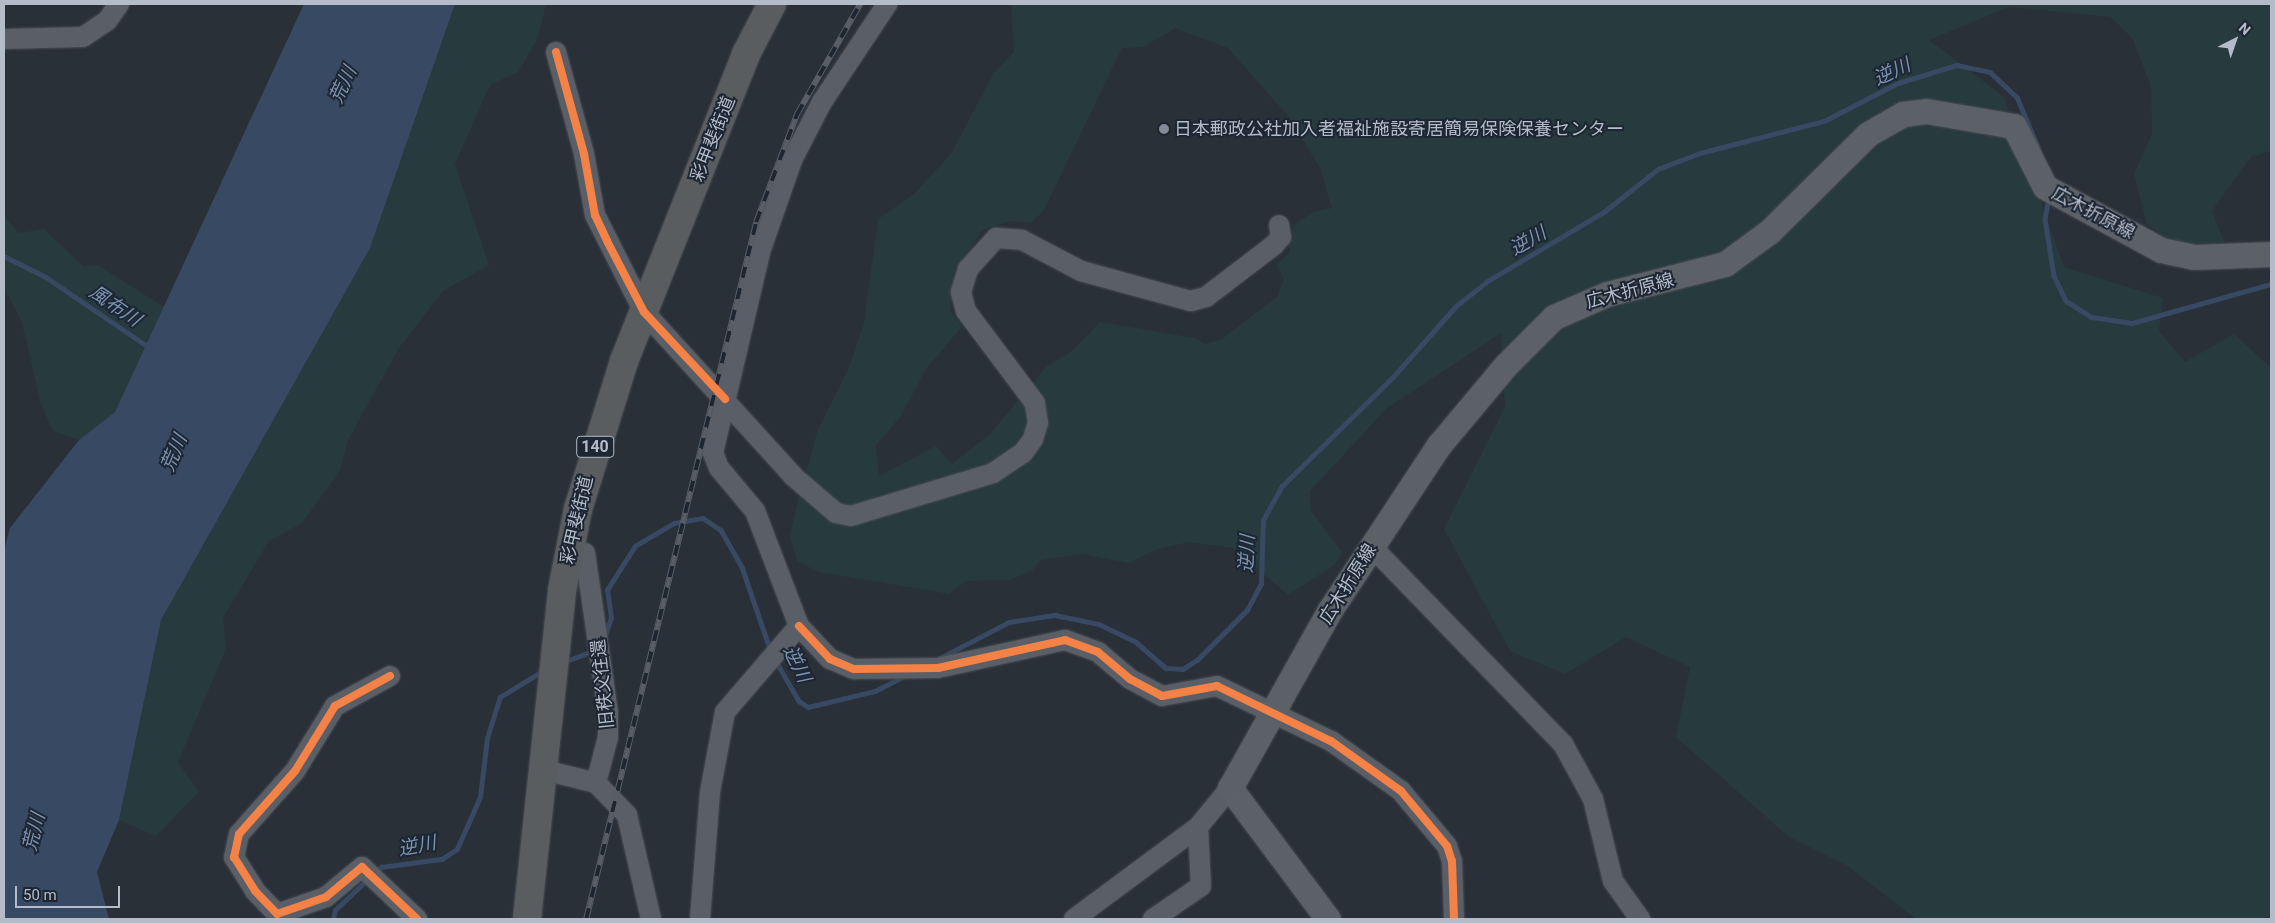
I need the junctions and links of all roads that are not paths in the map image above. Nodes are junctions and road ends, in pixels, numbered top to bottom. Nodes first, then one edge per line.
1 (119, 4) edge
2 (772, 4) edge
3 (887, 4) edge
4 (4, 39) edge
5 (556, 52) dead end
6 (1279, 225) dead end
7 (2271, 254) edge
8 (644, 312) junction
9 (725, 400) junction
10 (1371, 546) junction
11 (585, 553) dead end
12 (799, 626) junction
13 (390, 676) dead end
14 (1274, 715) junction
15 (544, 770) junction
16 (596, 783) junction
17 (1230, 788) junction
18 (1198, 827) junction
19 (417, 919) edge
20 (527, 919) edge
21 (651, 919) edge
22 (700, 919) edge
23 (1074, 919) edge
24 (1153, 919) edge
25 (1328, 919) edge
26 (1454, 919) edge
27 (1640, 919) edge

1 - 4 street
2 - 8 highway, 彩甲斐街道 / 140
3 - 9 street
5 - 8 street
6 - 9 street
7 - 10 main road, 広木折原線
8 - 9 street
8 - 15 highway, 彩甲斐街道 / 140
9 - 12 street
10 - 14 main road, 広木折原線
10 - 27 street
11 - 16 street, 旧秩父往還
12 - 14 street
12 - 22 street
13 - 19 street
14 - 17 main road, 広木折原線
14 - 26 street
15 - 16 street
15 - 20 highway, 彩甲斐街道 / 140
16 - 21 street
17 - 18 street
17 - 25 main road
18 - 23 street
18 - 24 street

